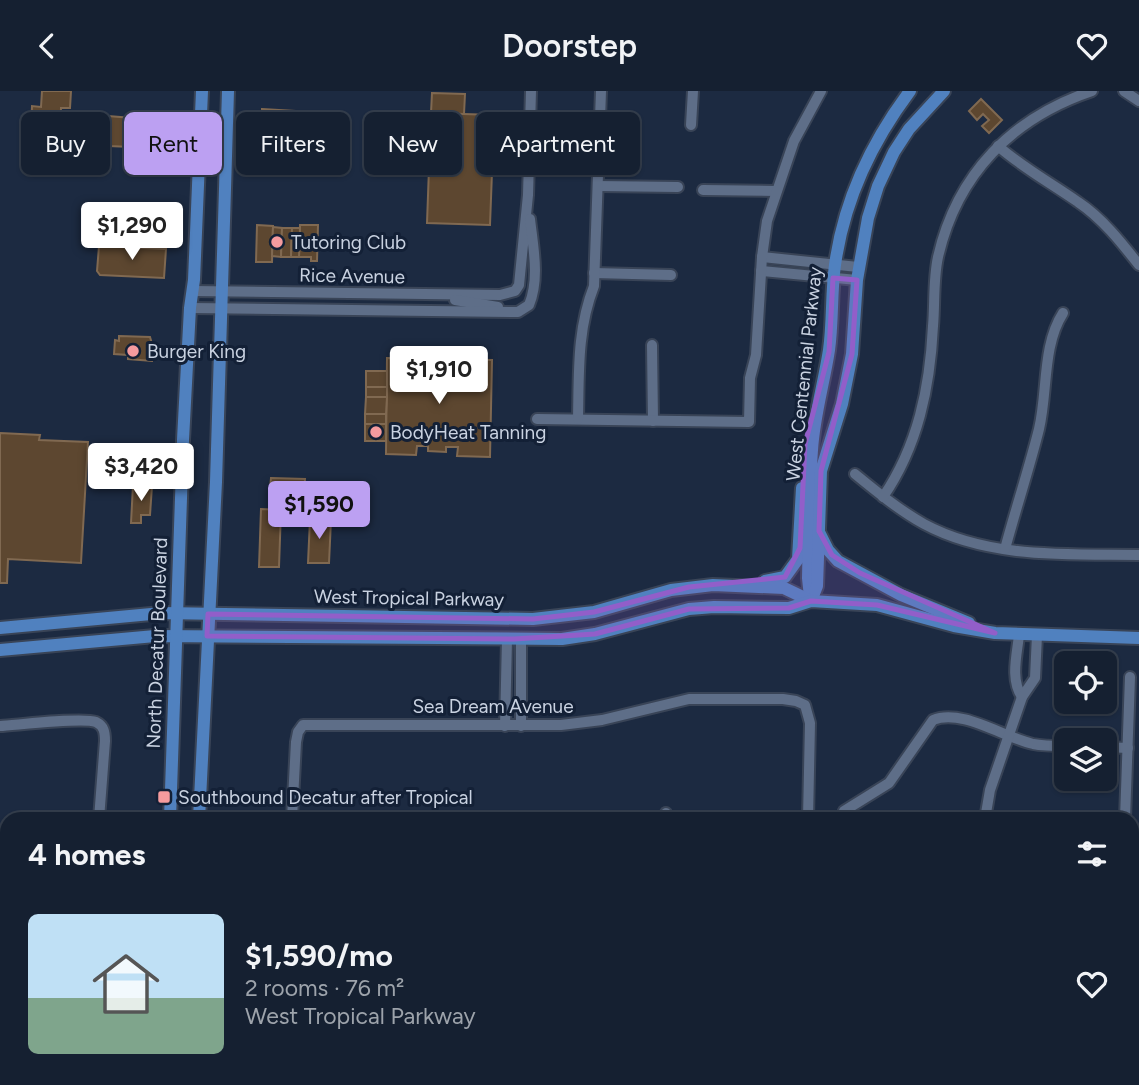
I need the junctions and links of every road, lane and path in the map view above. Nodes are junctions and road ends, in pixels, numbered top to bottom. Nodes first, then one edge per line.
1 (202, 91) edge
2 (228, 91) edge
3 (531, 91) edge
4 (601, 91) edge
5 (692, 91) edge
6 (821, 91) edge
7 (910, 91) edge
8 (944, 91) edge
9 (1092, 91) edge
10 (1124, 91) edge
11 (1139, 101) edge
12 (691, 125) dead end
13 (998, 146) junction
14 (598, 186) junction
15 (678, 187) dead end
16 (703, 190) dead end
17 (775, 191) junction
18 (528, 195) junction
19 (762, 257) junction
20 (835, 264) junction
21 (1139, 264) edge
22 (761, 271) junction
23 (594, 273) junction
24 (857, 274) junction
25 (671, 275) dead end
26 (833, 278) junction
27 (192, 291) junction
28 (221, 292) junction
29 (348, 293) junction
30 (429, 294) junction
31 (190, 308) junction
32 (348, 309) junction
33 (221, 310) junction
34 (508, 313) junction
35 (1063, 313) dead end
36 (652, 345) dead end
37 (816, 412) junction
38 (537, 419) dead end
39 (578, 419) junction
40 (653, 421) junction
41 (855, 474) dead end
42 (883, 497) junction
43 (819, 531) junction
44 (1005, 549) junction
45 (1139, 555) edge
46 (713, 585) junction
47 (811, 601) junction
48 (177, 613) junction
49 (208, 614) junction
50 (514, 619) junction
51 (0, 628) edge
52 (995, 633) junction
53 (1019, 635) junction
54 (1037, 635) junction
55 (177, 636) junction
56 (207, 636) junction
57 (1139, 638) edge
58 (514, 639) junction
59 (0, 650) edge
60 (1016, 670) junction
61 (1035, 671) junction
62 (1130, 677) dead end
63 (506, 691) junction
64 (521, 691) junction
65 (1022, 697) junction
66 (0, 726) edge
67 (505, 726) junction
68 (521, 726) junction
69 (1009, 736) junction
70 (1054, 745) edge
71 (1117, 748) edge
72 (1128, 748) junction
73 (100, 812) edge
74 (170, 812) edge
75 (199, 812) edge
76 (292, 812) edge
77 (808, 812) edge
78 (844, 812) edge
79 (986, 812) edge
80 (1125, 812) edge

1 - 27 main road, North Decatur Boulevard
2 - 28 main road
3 - 18 street
4 - 14 street
5 - 12 street
6 - 17 street
7 - 20 main road, West Centennial Parkway
8 - 24 main road, West Centennial Parkway
9 - 13 street
10 - 11 street
13 - 21 street
13 - 42 street
14 - 15 street
14 - 23 street
16 - 17 street
17 - 19 street
18 - 30 street, Rice Avenue
18 - 34 street
19 - 20 street
19 - 22 street
20 - 24 street
20 - 26 main road, West Centennial Parkway
22 - 26 street
22 - 40 street
23 - 25 street
23 - 39 street
24 - 26 street
24 - 43 main road, West Centennial Parkway
26 - 37 main road, West Centennial Parkway
27 - 28 street, Rice Avenue
27 - 31 main road, North Decatur Boulevard
28 - 29 street, Rice Avenue
28 - 33 main road
29 - 30 street, Rice Avenue
29 - 32 street
30 - 34 street
31 - 33 street, Rice Avenue
31 - 48 main road, North Decatur Boulevard
32 - 33 street, Rice Avenue
32 - 34 street, Rice Avenue
33 - 49 main road
35 - 44 street
36 - 40 street
37 - 46 main road
37 - 47 main road, West Centennial Parkway
38 - 39 street
39 - 40 street
41 - 42 street
42 - 44 street
43 - 47 main road, West Centennial Parkway
43 - 52 main road
44 - 45 street
46 - 47 main road, West Tropical Parkway
46 - 50 main road, West Tropical Parkway
47 - 52 main road, West Tropical Parkway
47 - 58 main road, West Tropical Parkway
48 - 49 main road, West Tropical Parkway
48 - 51 main road, West Tropical Parkway
48 - 55 main road, North Decatur Boulevard
49 - 50 main road, West Tropical Parkway
49 - 56 main road
50 - 58 street
52 - 53 main road, West Tropical Parkway
53 - 54 main road, West Tropical Parkway
53 - 60 street
54 - 57 main road, West Tropical Parkway
54 - 61 street
55 - 56 main road, West Tropical Parkway
55 - 59 main road, West Tropical Parkway
55 - 74 main road, North Decatur Boulevard
56 - 58 main road, West Tropical Parkway
56 - 75 main road
58 - 63 street
58 - 64 street
60 - 61 street
60 - 65 street
61 - 65 street
62 - 72 street
63 - 64 street
63 - 67 street
64 - 68 street
65 - 69 street
66 - 73 street
67 - 68 street, Sea Dream Avenue
67 - 76 street, Sea Dream Avenue
68 - 77 street, Sea Dream Avenue
69 - 70 street
69 - 78 street
69 - 79 street
71 - 72 street
72 - 80 street

